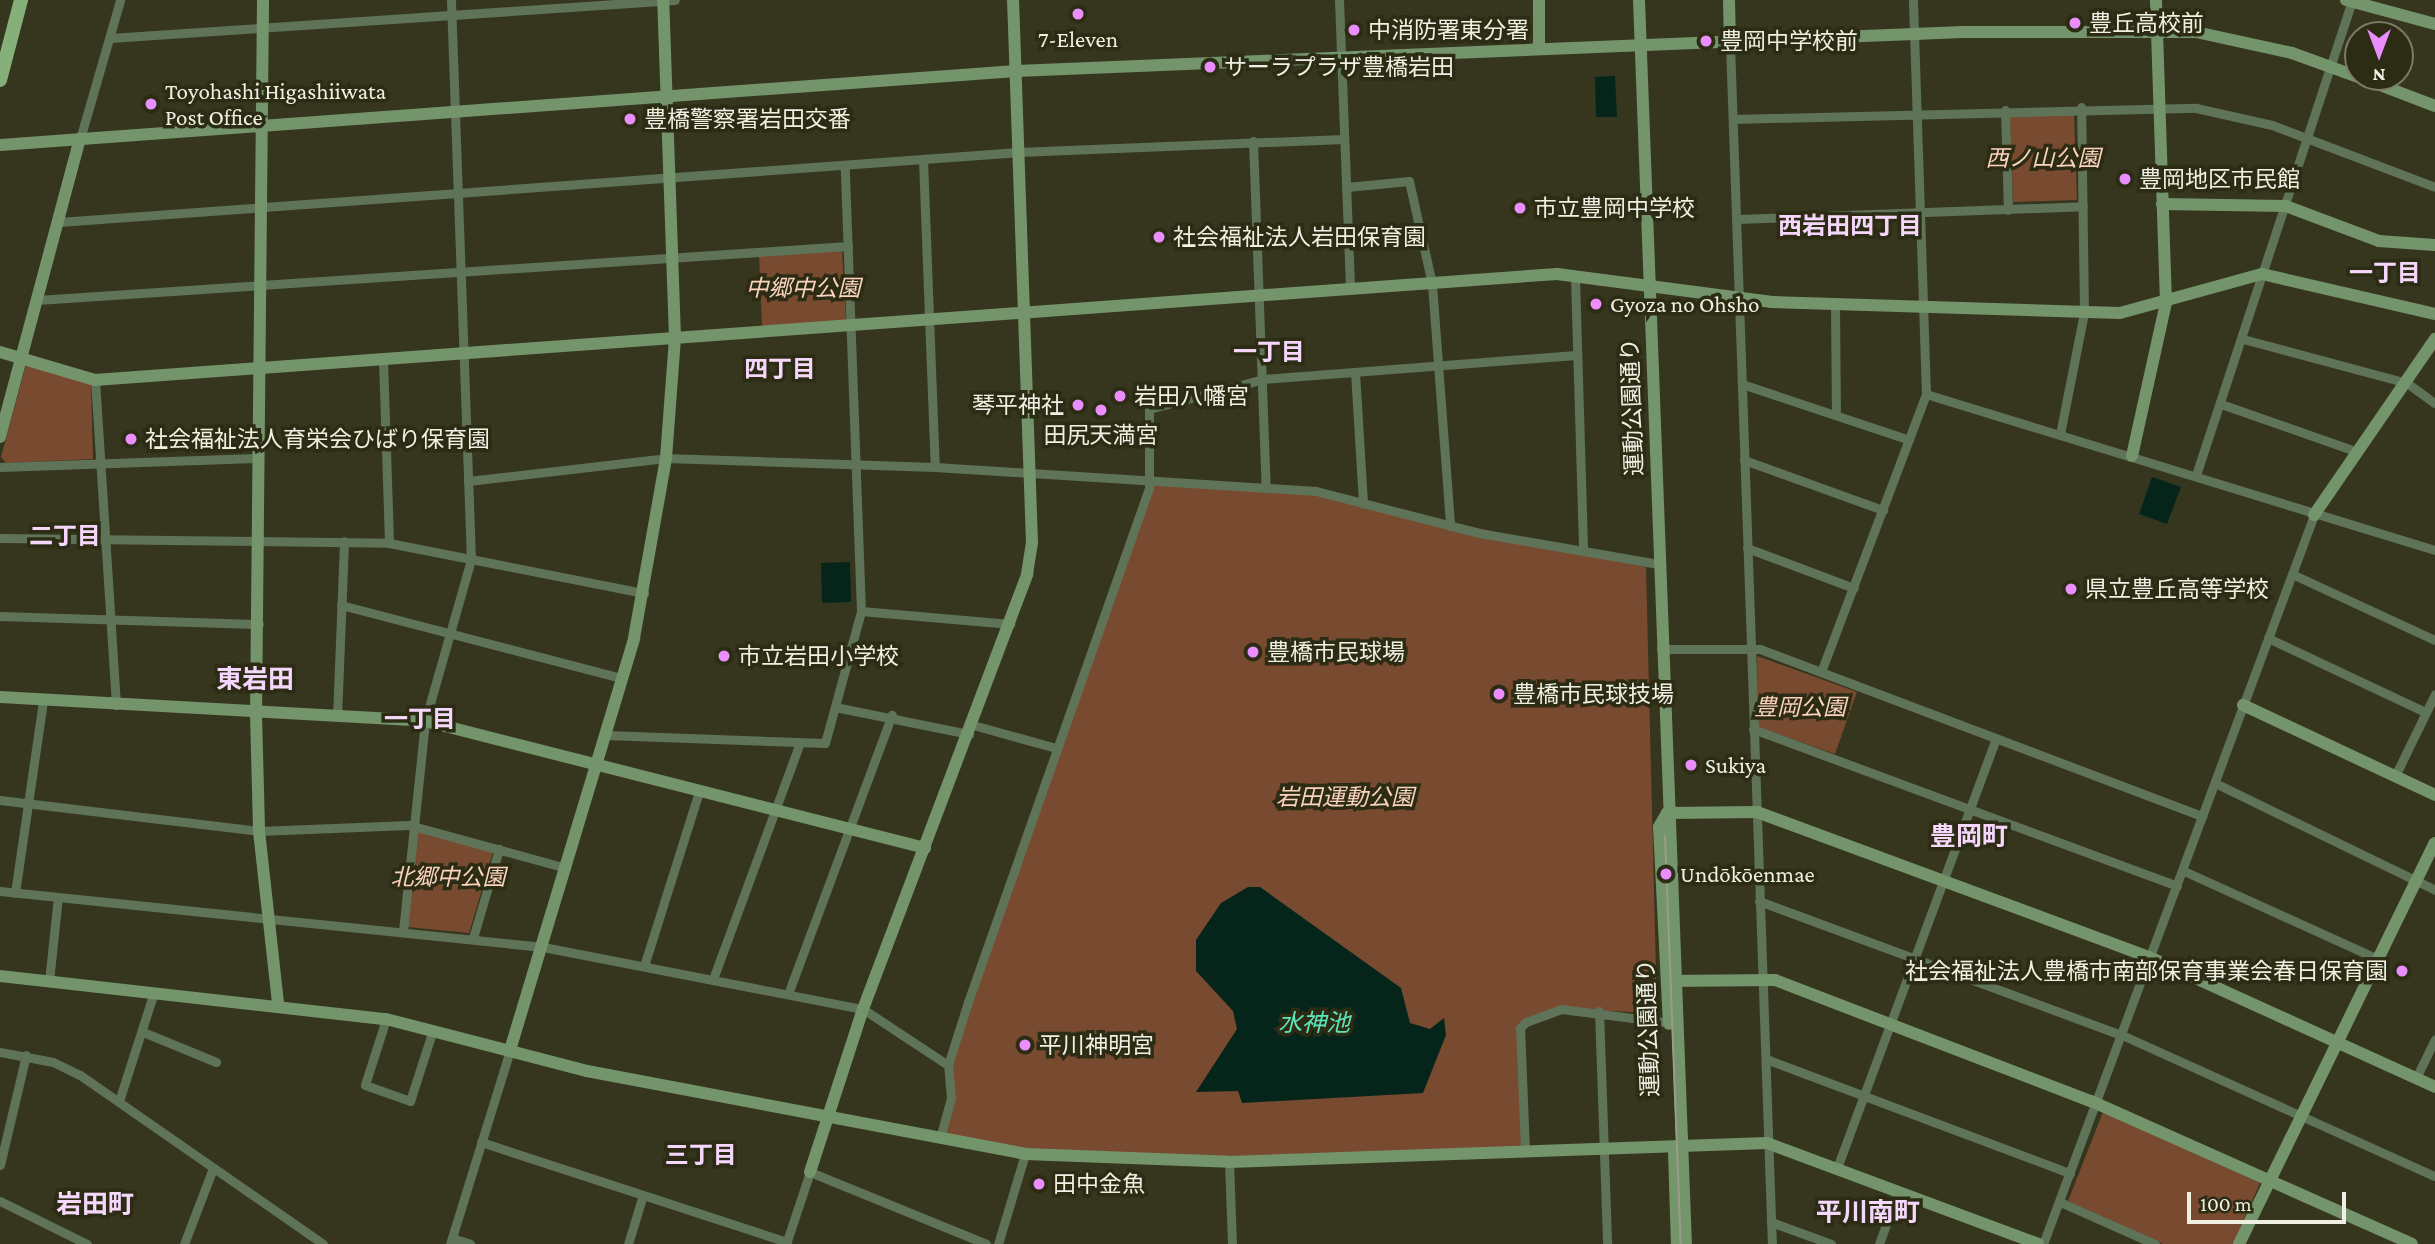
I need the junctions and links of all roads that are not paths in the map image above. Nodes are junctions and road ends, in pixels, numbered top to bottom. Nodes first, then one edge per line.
1 (21, 0) edge
2 (120, 0) edge
3 (263, 0) edge
4 (451, 0) edge
5 (663, 0) edge
6 (675, 0) edge
7 (1013, 0) edge
8 (1339, 0) edge
9 (1539, 0) edge
10 (1639, 0) edge
11 (1729, 0) edge
12 (1913, 0) edge
13 (2157, 0) edge
14 (2350, 1) edge
15 (452, 16) junction
16 (2435, 24) edge
17 (2157, 29) junction
18 (262, 30) junction
19 (1914, 37) junction
20 (110, 38) junction
21 (1730, 44) junction
22 (1539, 47) junction
23 (1640, 47) junction
24 (1341, 57) junction
25 (2332, 67) junction
26 (1016, 71) junction
27 (2344, 72) edge
28 (0, 80) edge
29 (2395, 91) edge
30 (667, 94) junction
31 (2160, 105) junction
32 (2435, 106) edge
33 (2081, 107) junction
34 (2005, 110) junction
35 (454, 111) junction
36 (1917, 113) junction
37 (1733, 119) junction
38 (261, 126) junction
39 (80, 139) junction
40 (1345, 139) junction
41 (1254, 141) junction
42 (2307, 141) junction
43 (0, 145) edge
44 (1018, 152) junction
45 (923, 160) junction
46 (845, 165) junction
47 (670, 178) junction
48 (1347, 187) junction
49 (2435, 187) edge
50 (457, 194) junction
51 (2162, 204) junction
52 (2082, 206) junction
53 (2286, 206) junction
54 (261, 208) junction
55 (2008, 210) junction
56 (1920, 212) junction
57 (1736, 219) junction
58 (59, 222) junction
59 (2435, 245) edge
60 (848, 246) junction
61 (672, 258) junction
62 (461, 274) junction
63 (2262, 274) junction
64 (1575, 277) junction
65 (1432, 284) junction
66 (1649, 286) junction
67 (261, 288) junction
68 (1350, 290) junction
69 (1259, 296) junction
70 (1739, 298) junction
71 (37, 300) junction
72 (2166, 303) junction
73 (1835, 305) junction
74 (1923, 310) junction
75 (2084, 313) junction
76 (1024, 314) junction
77 (2435, 314) edge
78 (929, 321) junction
79 (851, 326) junction
80 (675, 338) junction
81 (2243, 339) junction
82 (2435, 339) edge
83 (0, 352) edge
84 (464, 353) junction
85 (1576, 355) junction
86 (21, 358) junction
87 (383, 360) junction
88 (1439, 366) junction
89 (260, 368) junction
90 (1354, 372) junction
91 (1263, 379) junction
92 (95, 380) junction
93 (2407, 383) junction
94 (1742, 384) junction
95 (1926, 394) junction
96 (2435, 403) edge
97 (2221, 404) junction
98 (1836, 413) junction
99 (2060, 434) junction
100 (0, 437) edge
101 (1909, 440) junction
102 (2358, 452) junction
103 (2132, 456) junction
104 (258, 458) junction
105 (666, 458) junction
106 (1744, 460) junction
107 (856, 463) junction
108 (99, 464) junction
109 (0, 467) edge
110 (934, 467) junction
111 (1030, 473) junction
112 (2196, 475) junction
113 (468, 481) junction
114 (1150, 481) junction
115 (1266, 488) junction
116 (1363, 504) junction
117 (1883, 510) junction
118 (2314, 515) junction
119 (1450, 526) junction
120 (258, 536) junction
121 (104, 537) junction
122 (0, 538) edge
123 (344, 541) junction
124 (389, 543) junction
125 (1747, 548) junction
126 (2435, 550) edge
127 (1583, 551) junction
128 (471, 560) junction
129 (1658, 564) junction
130 (2292, 574) junction
131 (1854, 588) junction
132 (644, 593) junction
133 (341, 605) junction
134 (861, 611) junction
135 (0, 616) edge
136 (109, 621) junction
137 (259, 624) junction
138 (1010, 624) junction
139 (452, 634) junction
140 (2268, 638) junction
141 (2435, 640) edge
142 (1750, 647) junction
143 (1661, 649) junction
144 (1821, 672) junction
145 (622, 678) junction
146 (2435, 694) edge
147 (0, 698) edge
148 (43, 701) junction
149 (116, 705) junction
150 (2243, 705) junction
151 (835, 706) junction
152 (2425, 712) junction
153 (256, 714) junction
154 (892, 715) junction
155 (337, 717) junction
156 (425, 721) junction
157 (1753, 729) junction
158 (971, 730) junction
159 (606, 735) junction
160 (1996, 739) junction
161 (800, 743) junction
162 (1056, 748) junction
163 (597, 767) junction
164 (2395, 776) junction
165 (2215, 783) junction
166 (699, 792) junction
167 (2435, 795) edge
168 (0, 800) edge
169 (29, 803) junction
170 (1970, 810) junction
171 (776, 812) junction
172 (1757, 812) junction
173 (1667, 813) junction
174 (2203, 816) junction
175 (410, 825) junction
176 (850, 829) junction
177 (259, 831) junction
178 (2435, 843) edge
179 (925, 848) junction
180 (499, 849) junction
181 (566, 868) junction
182 (2184, 871) junction
183 (1943, 880) junction
184 (2417, 881) junction
185 (2177, 887) junction
186 (2435, 890) edge
187 (0, 891) edge
188 (15, 893) junction
189 (58, 897) junction
190 (1759, 901) junction
191 (269, 919) junction
192 (402, 932) junction
193 (472, 938) junction
194 (542, 947) junction
195 (1915, 957) junction
196 (2149, 957) junction
197 (2380, 960) junction
198 (644, 965) junction
199 (0, 976) edge
200 (1762, 978) junction
201 (713, 979) junction
202 (49, 981) junction
203 (1672, 981) junction
204 (154, 992) junction
205 (788, 993) junction
206 (278, 1004) junction
207 (863, 1009) junction
208 (1599, 1011) junction
209 (386, 1019) junction
210 (1673, 1023) junction
211 (1890, 1025) junction
212 (433, 1030) junction
213 (143, 1032) junction
214 (2122, 1035) junction
215 (2435, 1039) edge
216 (2341, 1043) junction
217 (510, 1050) junction
218 (0, 1052) edge
219 (26, 1055) junction
220 (1766, 1059) junction
221 (216, 1062) dead end
222 (948, 1065) junction
223 (2416, 1078) junction
224 (2435, 1087) edge
225 (1864, 1096) junction
226 (120, 1101) junction
227 (2095, 1103) junction
228 (828, 1117) junction
229 (2303, 1117) junction
230 (940, 1138) junction
231 (481, 1142) junction
232 (1768, 1143) junction
233 (1678, 1146) junction
234 (1604, 1150) junction
235 (1525, 1152) junction
236 (1025, 1154) junction
237 (1229, 1162) junction
238 (0, 1165) edge
239 (213, 1168) junction
240 (1837, 1168) junction
241 (810, 1172) junction
242 (2070, 1173) junction
243 (2435, 1176) edge
244 (2271, 1181) junction
245 (1898, 1191) junction
246 (643, 1195) junction
247 (0, 1201) edge
248 (2060, 1202) junction
249 (1771, 1222) junction
250 (451, 1241) edge
251 (787, 1243) edge
252 (87, 1244) edge
253 (184, 1244) edge
254 (323, 1244) edge
255 (470, 1244) edge
256 (628, 1244) edge
257 (986, 1244) edge
258 (998, 1244) edge
259 (1232, 1244) edge
260 (1607, 1244) edge
261 (1677, 1244) edge
262 (1686, 1244) edge
263 (1772, 1244) edge
264 (1831, 1244) edge
265 (1878, 1244) edge
266 (2041, 1244) edge
267 (2155, 1244) edge
268 (2239, 1244) edge
269 (2412, 1244) edge

1 - 28 main road
2 - 20 street
3 - 18 street
4 - 15 street
5 - 6 street
5 - 15 street
5 - 30 street
7 - 26 street
8 - 24 street
9 - 22 street
10 - 23 street, 運動公園通り
11 - 21 street
12 - 19 street
13 - 17 street
14 - 16 street
14 - 25 street
15 - 18 street
15 - 35 street
17 - 19 street
17 - 25 street
17 - 31 street
18 - 20 street
18 - 38 street
19 - 21 street
19 - 36 street
20 - 39 street
21 - 23 street
21 - 37 street
22 - 23 street
22 - 24 street
23 - 66 street, 運動公園通り
24 - 26 street
24 - 40 street
25 - 27 street
25 - 42 street
26 - 30 street
26 - 44 street
29 - 32 street
30 - 35 street
30 - 47 street
31 - 33 street
31 - 42 street
31 - 51 street
33 - 34 street
33 - 52 street
34 - 36 street
34 - 55 street
35 - 38 street
35 - 50 street
36 - 37 street
36 - 56 street
37 - 57 street
38 - 39 street
38 - 54 street
39 - 43 street
39 - 58 street
40 - 41 street
40 - 48 street
41 - 44 street
41 - 69 street
42 - 49 street
42 - 53 street
44 - 45 street
44 - 76 street
45 - 46 street
45 - 78 street
46 - 47 street
46 - 60 street
47 - 50 street
47 - 61 street
48 - 65 street
48 - 68 street
50 - 54 street
50 - 62 street
51 - 53 street
51 - 72 street
52 - 55 street
52 - 75 street
53 - 59 street
53 - 63 street
54 - 58 street
54 - 67 street
55 - 56 street
56 - 57 street
56 - 74 street
57 - 70 street
58 - 71 street
60 - 61 street
60 - 79 street
61 - 62 street
61 - 80 street
62 - 67 street
62 - 84 street
63 - 72 street
63 - 77 street
63 - 81 street
64 - 65 street
64 - 66 street
64 - 85 street
65 - 68 street
65 - 88 street
66 - 70 street
66 - 129 street, 運動公園通り
67 - 71 street
67 - 89 street
68 - 69 street
69 - 76 street
69 - 91 street
70 - 73 street
70 - 94 street
71 - 86 street
72 - 75 street
72 - 103 street
73 - 74 street
73 - 98 street
74 - 75 street
74 - 95 street
75 - 99 street
76 - 78 street
76 - 111 street
78 - 79 street
78 - 110 street
79 - 80 street
79 - 107 street
80 - 84 street
80 - 105 street
81 - 93 street
81 - 97 street
82 - 93 street
83 - 86 street
84 - 87 street
84 - 113 street
85 - 88 street
85 - 127 street
86 - 92 street
86 - 100 street
87 - 89 street
87 - 124 street
88 - 90 street
88 - 119 street
89 - 92 street
89 - 104 street
90 - 91 street
90 - 116 street
91 - 114 street
91 - 115 street
92 - 108 street
93 - 96 street
93 - 102 street
94 - 98 street
94 - 106 street
95 - 99 street
95 - 101 street
97 - 102 street
97 - 112 street
98 - 101 street
99 - 103 street
101 - 117 street
102 - 118 street
103 - 112 street
104 - 108 street
104 - 120 street
105 - 107 street
105 - 113 street
105 - 132 street
106 - 117 street
106 - 125 street
107 - 110 street
107 - 134 street
108 - 109 street
108 - 121 street
110 - 111 street
111 - 114 street
111 - 138 street
112 - 118 street
113 - 128 street
114 - 115 street
114 - 162 street
115 - 116 street
116 - 119 street
117 - 131 street
118 - 126 street
118 - 130 street
119 - 127 street
120 - 121 street
120 - 123 street
120 - 137 street
121 - 122 street
121 - 136 street
123 - 124 street
123 - 133 street
124 - 128 street
125 - 131 street
125 - 142 street
127 - 129 street
128 - 132 street
128 - 139 street
129 - 143 street, 運動公園通り
130 - 140 street
130 - 141 street
131 - 144 street
132 - 145 street
133 - 139 street
133 - 155 street
134 - 138 street
134 - 151 street
135 - 136 street
136 - 137 street
136 - 149 street
137 - 153 street
138 - 158 street
139 - 145 street
139 - 156 street
140 - 150 street
140 - 152 street
142 - 143 street
142 - 144 street
142 - 157 street
143 - 173 street, 運動公園通り
144 - 160 street
145 - 159 street
146 - 152 street
147 - 148 street
148 - 149 street
148 - 169 street
149 - 153 street
150 - 164 street
150 - 165 street
151 - 154 street
151 - 161 street
152 - 164 street
153 - 155 street
153 - 177 street
154 - 158 street
154 - 176 street
155 - 156 street
156 - 163 street
156 - 175 street
157 - 170 street
157 - 172 street
158 - 162 street
158 - 179 street
159 - 161 street
159 - 163 street
160 - 170 street
160 - 174 street
161 - 171 street
162 - 222 street
163 - 166 street
163 - 181 street
164 - 167 street
165 - 174 street
165 - 184 street
166 - 171 street
166 - 198 street
168 - 169 street
169 - 177 street
169 - 188 street
170 - 183 street
170 - 185 street
171 - 176 street
171 - 201 street
172 - 173 street
172 - 183 street
172 - 190 street
173 - 203 street, 運動公園通り
174 - 182 street
175 - 177 street
175 - 180 street
175 - 192 street
176 - 179 street
176 - 205 street
177 - 191 street
178 - 184 street
179 - 207 street
180 - 181 street
180 - 193 street
181 - 194 street
182 - 185 street
182 - 197 street
183 - 195 street
183 - 196 street
184 - 186 street
184 - 197 street
185 - 196 street
187 - 188 street
188 - 189 street
189 - 191 street
189 - 202 street
190 - 195 street
190 - 200 street
191 - 192 street
191 - 206 street
192 - 193 street
193 - 194 street
194 - 198 street
194 - 217 street
195 - 211 street
195 - 214 street
196 - 214 street
196 - 216 street
197 - 216 street
198 - 201 street
199 - 202 street
200 - 203 street
200 - 211 street
200 - 220 street
201 - 205 street
202 - 204 street
203 - 210 street, 運動公園通り
204 - 206 street
204 - 213 street
205 - 207 street
206 - 209 street
207 - 222 street
207 - 228 street
208 - 210 street
208 - 234 street
208 - 235 street
209 - 212 street
209 - 212 street
210 - 233 street, 運動公園通り
211 - 225 street
211 - 227 street
212 - 217 street
213 - 221 street
213 - 226 street
214 - 227 street
214 - 229 street
215 - 223 street
216 - 223 street
216 - 229 street
217 - 228 street
217 - 231 street
218 - 219 street
219 - 226 street
219 - 238 street
220 - 225 street
220 - 232 street
222 - 230 street
223 - 224 street
225 - 240 street
225 - 242 street
226 - 239 street
227 - 242 street
227 - 244 street
228 - 230 street
228 - 241 street
229 - 243 street
229 - 244 street
230 - 236 street
231 - 246 street
231 - 250 street
232 - 233 street
232 - 240 street
232 - 249 street
233 - 234 street
233 - 261 street, 運動公園通り
233 - 262 street, 運動公園通り
234 - 235 street
234 - 260 street
235 - 237 street
236 - 237 street
236 - 258 street
237 - 259 street
239 - 253 street
239 - 254 street
240 - 245 street
241 - 251 street
241 - 257 street
242 - 248 street
244 - 268 street
244 - 269 street
245 - 265 street
245 - 266 street
246 - 251 street
246 - 256 street
247 - 252 street
248 - 266 street
248 - 267 street
249 - 263 street
249 - 264 street
250 - 255 street

